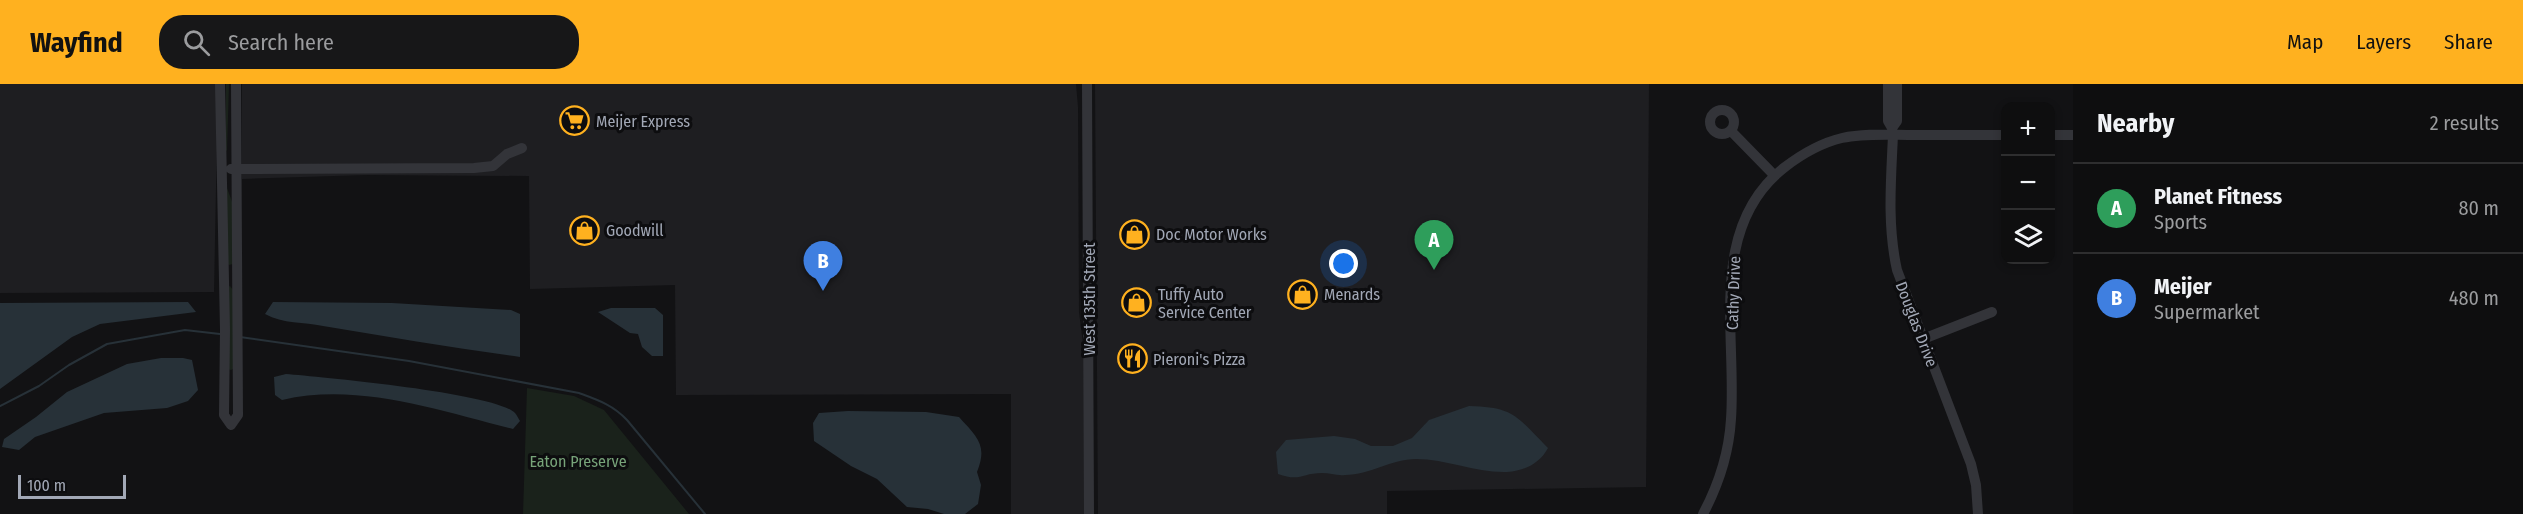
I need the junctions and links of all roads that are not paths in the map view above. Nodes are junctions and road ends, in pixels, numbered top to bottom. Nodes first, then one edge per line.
1 (220, 84) edge
2 (236, 84) edge
3 (1087, 84) edge
4 (1888, 84) edge
5 (1897, 84) edge
6 (1731, 131) dead end
7 (1892, 131) junction
8 (2001, 135) edge
9 (2055, 135) edge
10 (2073, 135) edge
11 (522, 148) dead end
12 (222, 169) junction
13 (236, 169) junction
14 (1774, 175) junction
15 (224, 276) junction
16 (236, 276) junction
17 (1992, 312) dead end
18 (1923, 339) junction
19 (1089, 514) edge
20 (1703, 514) edge
21 (1978, 514) edge

1 - 12 street
2 - 13 street
3 - 19 street, West 135th Street
4 - 7 street, Douglas Drive
5 - 7 street, Douglas Drive
6 - 14 street
7 - 8 street, Cathy Drive
7 - 14 street, Cathy Drive
7 - 18 street, Douglas Drive
9 - 10 street
11 - 13 street
12 - 13 street
12 - 15 street
13 - 16 street
14 - 20 street, Cathy Drive
15 - 16 street
15 - 16 street
17 - 18 street
18 - 21 street, Douglas Drive

